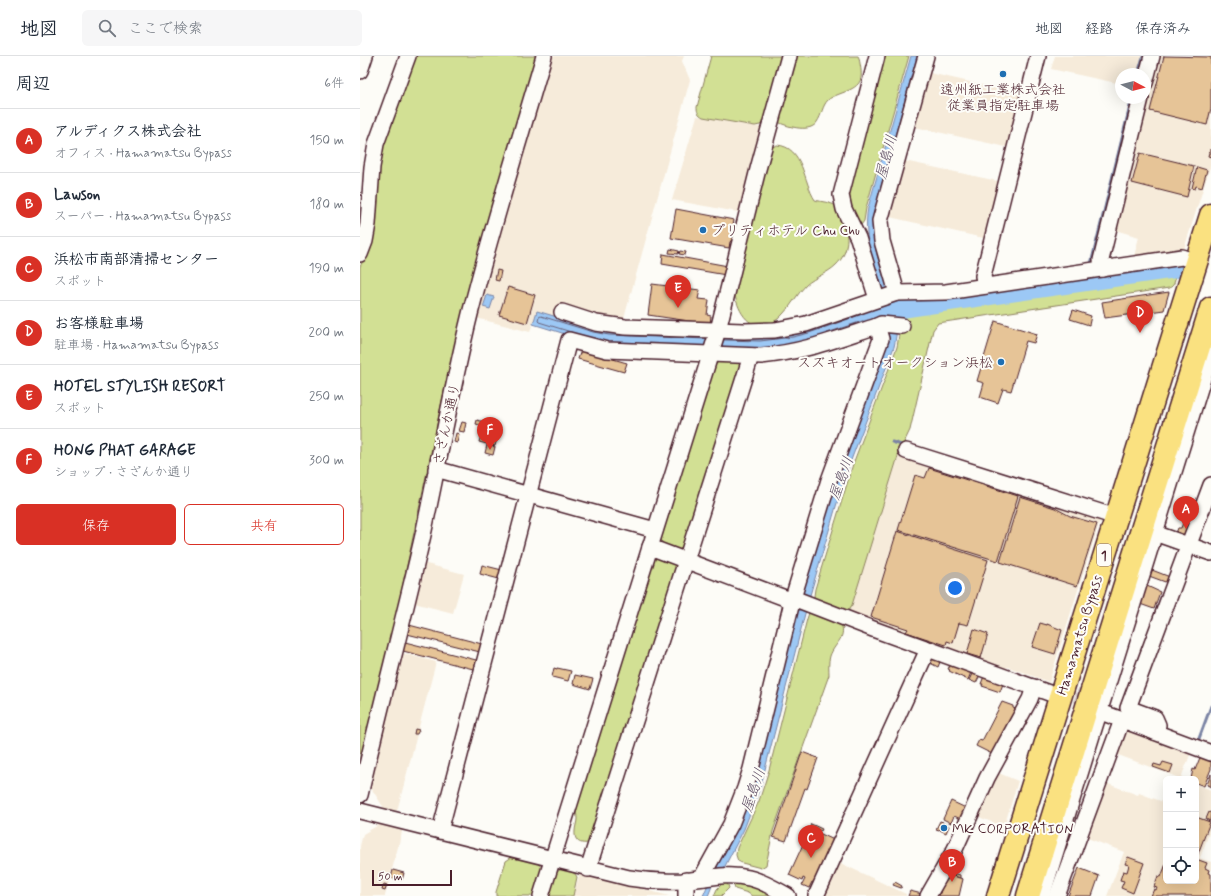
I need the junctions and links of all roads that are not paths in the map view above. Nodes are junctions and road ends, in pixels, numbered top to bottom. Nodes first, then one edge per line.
1 (365, 56) edge
2 (408, 56) edge
3 (544, 56) edge
4 (789, 56) edge
5 (877, 56) edge
6 (926, 56) edge
7 (1038, 56) edge
8 (1152, 56) edge
9 (1149, 68) edge
10 (360, 71) edge
11 (1140, 104) edge
12 (1211, 215) edge
13 (360, 254) edge
14 (1196, 262) junction
15 (1102, 269) junction
16 (985, 286) junction
17 (887, 296) junction
18 (1211, 308) edge
19 (562, 312) dead end
20 (880, 325) junction
21 (901, 326) dead end
22 (717, 332) junction
23 (711, 352) junction
24 (1211, 353) edge
25 (751, 356) junction
26 (906, 452) dead end
27 (436, 469) junction
28 (1211, 485) edge
29 (528, 494) junction
30 (1116, 517) junction
31 (655, 530) junction
32 (1149, 531) junction
33 (1188, 545) junction
34 (650, 547) junction
35 (1211, 553) edge
36 (686, 560) junction
37 (794, 599) junction
38 (928, 649) junction
39 (1006, 677) junction
40 (1034, 687) junction
41 (1055, 691) junction
42 (1098, 708) junction
43 (1122, 720) junction
44 (1152, 731) junction
45 (1074, 749) junction
46 (1211, 753) edge
47 (360, 796) edge
48 (360, 811) edge
49 (440, 831) junction
50 (1052, 844) junction
51 (1073, 851) junction
52 (552, 860) junction
53 (588, 869) junction
54 (705, 878) junction
55 (686, 880) junction
56 (541, 896) edge
57 (686, 896) edge
58 (788, 896) edge
59 (816, 896) edge
60 (928, 896) edge
61 (998, 896) edge
62 (1029, 896) edge
63 (1057, 896) edge

1 - 10 street
2 - 13 street
3 - 27 street, さざんか通り
4 - 22 street
5 - 17 street
6 - 17 street
7 - 16 street
8 - 9 street
11 - 15 street
12 - 14 highway, Hamamatsu Bypass / 1
14 - 15 street
14 - 30 highway, Hamamatsu Bypass / 1
15 - 16 street
16 - 17 street
17 - 22 street
18 - 32 highway, Hamamatsu Bypass / 1
19 - 22 street
20 - 21 street
20 - 25 street
20 - 37 street
22 - 23 street
23 - 25 street
23 - 29 street
23 - 31 street
24 - 32 street
25 - 36 street
26 - 30 street
27 - 29 street
27 - 47 street, さざんか通り
28 - 33 street
29 - 31 street
29 - 49 street
30 - 41 highway, Hamamatsu Bypass / 1
31 - 34 street
32 - 33 street
32 - 42 highway, Hamamatsu Bypass / 1
33 - 35 street
33 - 44 street
34 - 36 street
34 - 52 street
36 - 37 street
36 - 53 street
37 - 38 street
37 - 54 street
38 - 39 street
38 - 59 street
39 - 40 street
39 - 41 street
40 - 41 street
40 - 60 street
41 - 61 highway, Hamamatsu Bypass / 1
42 - 43 street
42 - 44 street
42 - 45 highway, Hamamatsu Bypass / 1
42 - 50 street
43 - 44 street
43 - 51 street
44 - 46 street
45 - 50 highway, Hamamatsu Bypass / 1
45 - 62 highway
48 - 49 street
49 - 52 street
50 - 51 street
50 - 62 highway, Hamamatsu Bypass / 1
51 - 63 street
52 - 53 street
52 - 56 street
53 - 55 street
54 - 55 street
54 - 58 street
55 - 57 street

